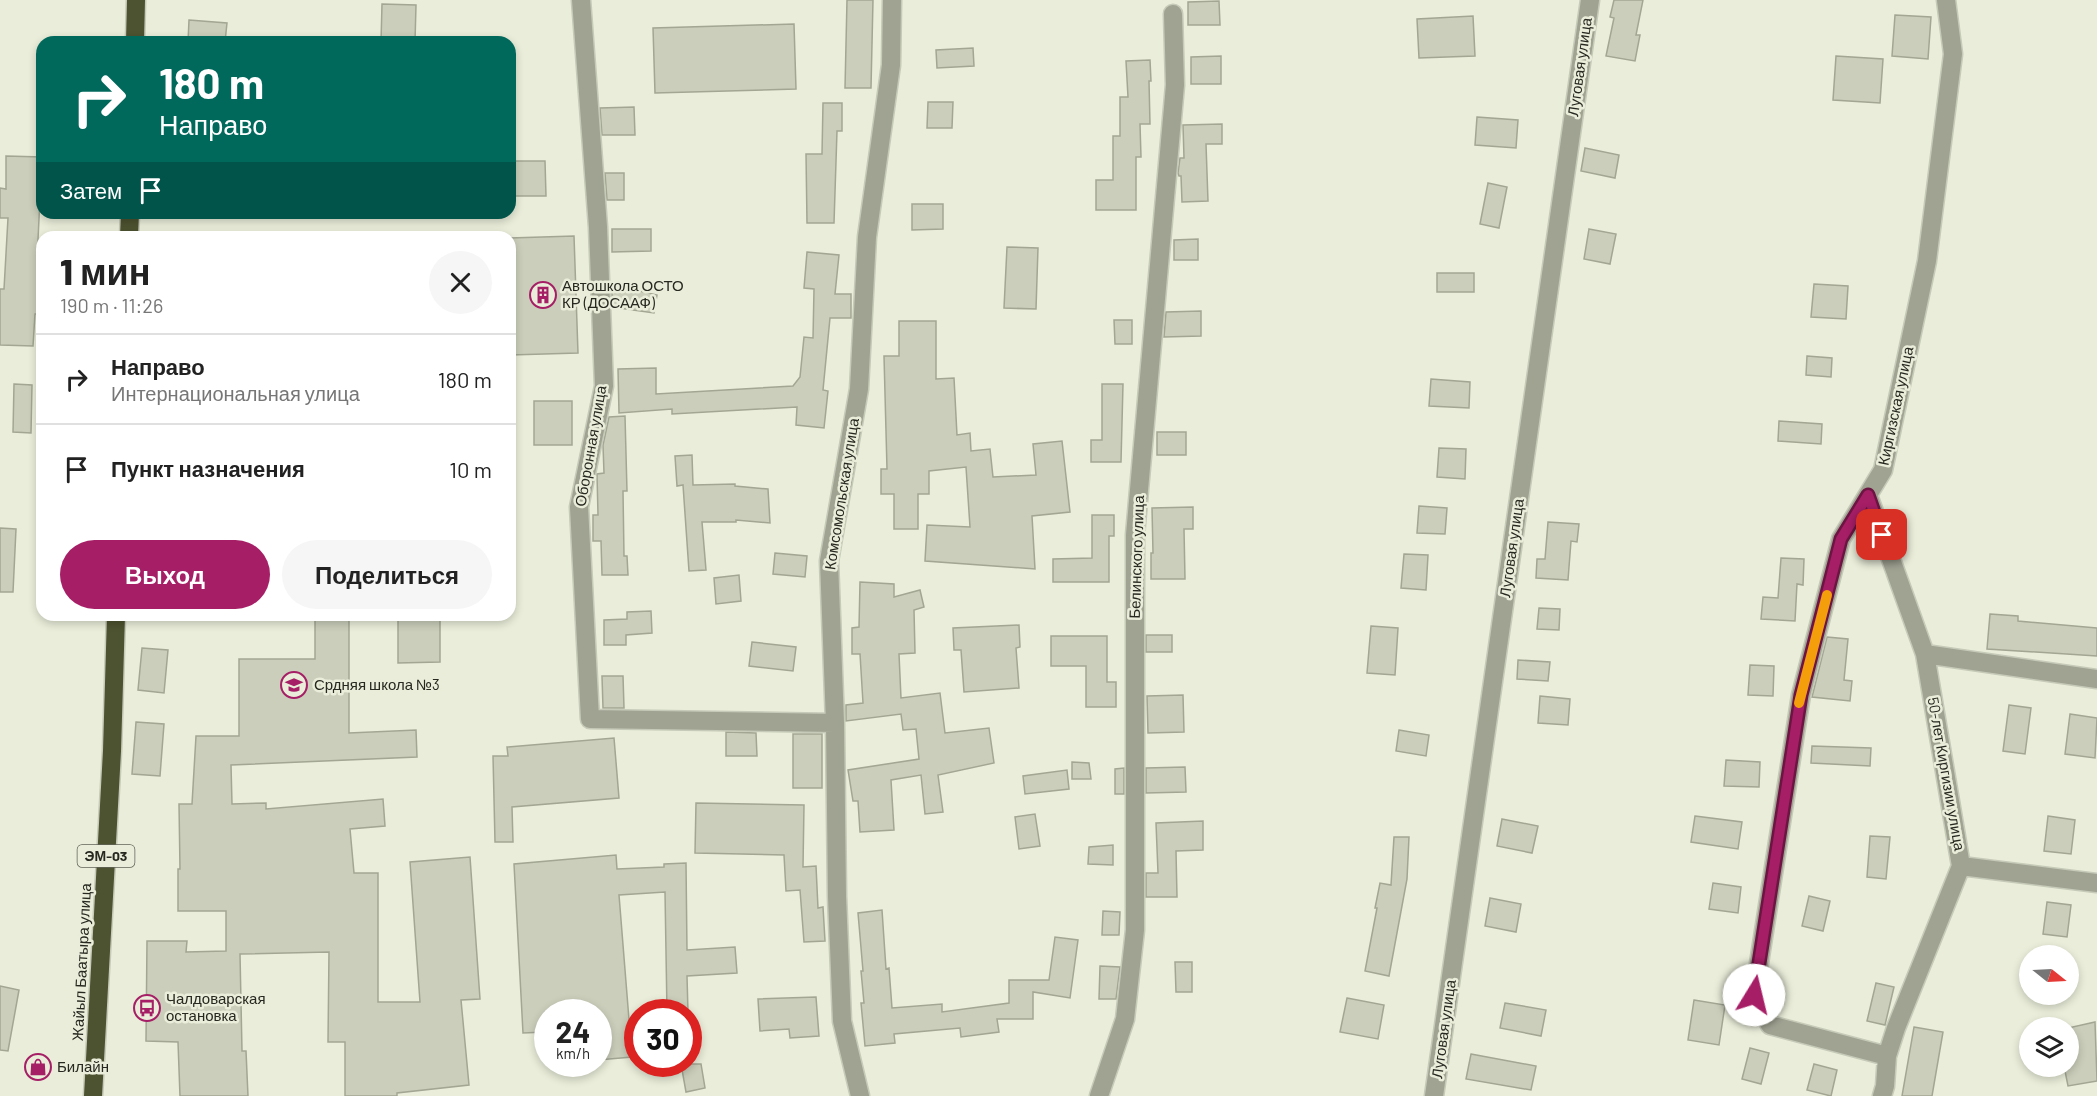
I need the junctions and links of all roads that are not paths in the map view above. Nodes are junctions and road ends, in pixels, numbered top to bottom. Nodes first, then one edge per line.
1 (136, 0) edge
2 (581, 0) edge
3 (892, 0) edge
4 (1590, 0) edge
5 (1946, 0) edge
6 (1173, 14) dead end
7 (135, 36) edge
8 (1868, 495) junction
9 (117, 621) edge
10 (1925, 654) junction
11 (2097, 679) edge
12 (835, 723) junction
13 (1961, 866) junction
14 (2097, 883) edge
15 (1887, 1056) junction
16 (93, 1096) edge
17 (860, 1096) edge
18 (1099, 1096) edge
19 (1434, 1096) edge
20 (1882, 1096) edge

1 - 7 highway
2 - 12 street, Оборонная улица
3 - 12 street, Комсомольская улица
4 - 19 street, Луговая улица
5 - 8 street, Киргизская улица
6 - 18 street, Белинского улица
8 - 10 street, 50-лет Киргизии улица
8 - 15 street, Киргизская улица
9 - 16 highway, Жайыл Баатыра улица / ЭМ-03
10 - 11 street
10 - 13 street, 50-лет Киргизии улица
12 - 17 street, Комсомольская улица
13 - 14 street, 50-лет Киргизии улица
13 - 15 street
15 - 20 street

